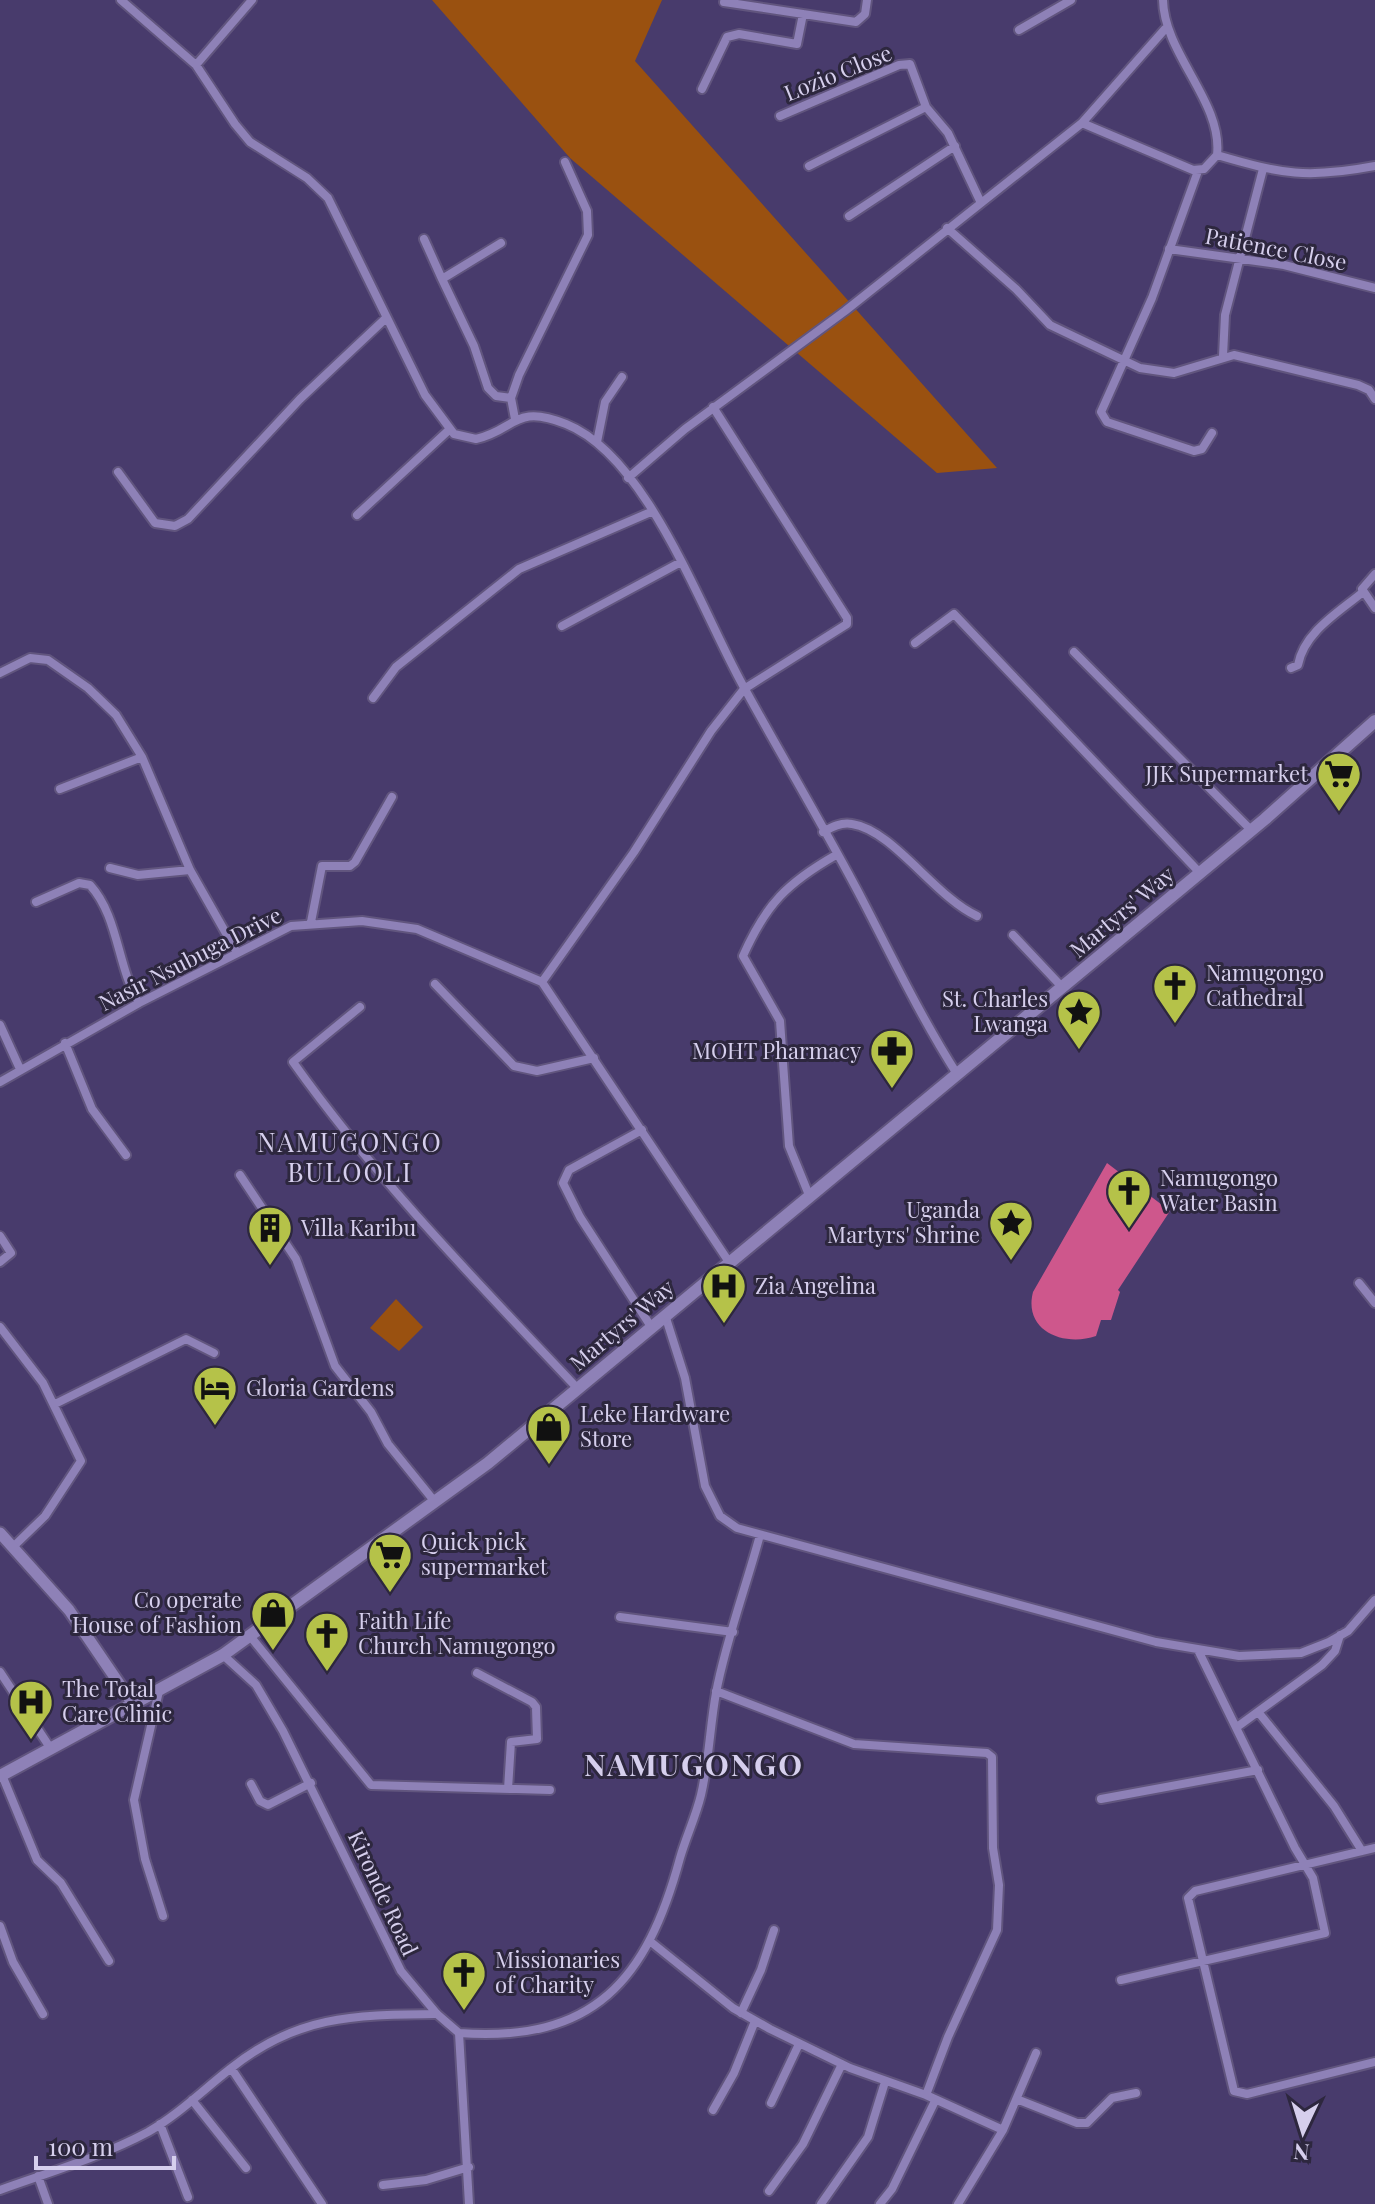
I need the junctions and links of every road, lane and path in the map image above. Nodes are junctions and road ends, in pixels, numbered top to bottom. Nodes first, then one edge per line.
1 (121, 0) edge
2 (252, 0) edge
3 (867, 0) edge
4 (1071, 0) edge
5 (1163, 0) edge
6 (724, 2) dead end
7 (803, 14) junction
8 (1165, 29) junction
9 (1019, 30) dead end
10 (196, 65) junction
11 (702, 89) dead end
12 (926, 107) junction
13 (780, 116) dead end
14 (1082, 123) junction
15 (955, 146) junction
16 (1217, 155) junction
17 (565, 162) dead end
18 (809, 166) dead end
19 (1375, 166) edge
20 (1263, 169) junction
21 (1198, 171) junction
22 (981, 203) junction
23 (849, 216) dead end
24 (947, 228) junction
25 (424, 239) dead end
26 (501, 243) dead end
27 (1169, 249) junction
28 (1239, 258) junction
29 (442, 279) junction
30 (1375, 288) edge
31 (385, 319) junction
32 (1223, 356) junction
33 (1126, 361) junction
34 (622, 377) dead end
35 (511, 398) junction
36 (1375, 399) edge
37 (713, 407) junction
38 (515, 419) junction
39 (450, 429) junction
40 (1212, 433) dead end
41 (597, 442) junction
42 (118, 472) dead end
43 (628, 478) junction
44 (653, 511) junction
45 (357, 515) dead end
46 (681, 562) junction
47 (1375, 574) edge
48 (1363, 592) junction
49 (1375, 608) edge
50 (562, 626) dead end
51 (915, 643) dead end
52 (1074, 652) dead end
53 (1291, 668) dead end
54 (0, 673) edge
55 (744, 689) junction
56 (373, 698) dead end
57 (1375, 721) edge
58 (142, 757) junction
59 (60, 789) dead end
60 (392, 797) dead end
61 (1251, 830) junction
62 (823, 832) junction
63 (836, 855) junction
64 (110, 868) dead end
65 (190, 870) junction
66 (1200, 873) junction
67 (36, 902) dead end
68 (977, 916) dead end
69 (311, 922) junction
70 (1013, 935) dead end
71 (236, 951) junction
72 (542, 982) junction
73 (435, 984) dead end
74 (1062, 987) junction
75 (139, 1003) junction
76 (360, 1007) dead end
77 (0, 1025) edge
78 (65, 1043) junction
79 (594, 1058) junction
80 (20, 1069) junction
81 (957, 1074) junction
82 (0, 1082) edge
83 (642, 1130) junction
84 (126, 1155) dead end
85 (240, 1175) dead end
86 (809, 1195) junction
87 (0, 1236) edge
88 (0, 1262) edge
89 (729, 1262) junction
90 (1359, 1283) dead end
91 (1375, 1303) edge
92 (665, 1315) junction
93 (650, 1325) junction
94 (0, 1327) edge
95 (214, 1353) dead end
96 (577, 1388) junction
97 (55, 1404) junction
98 (435, 1502) junction
99 (0, 1533) edge
100 (760, 1535) junction
101 (14, 1546) junction
102 (1375, 1600) edge
103 (620, 1617) dead end
104 (733, 1632) junction
105 (1340, 1635) junction
106 (250, 1636) junction
107 (1198, 1650) junction
108 (223, 1655) junction
109 (0, 1672) edge
110 (477, 1673) dead end
111 (159, 1691) junction
112 (716, 1691) junction
113 (133, 1704) junction
114 (1259, 1713) junction
115 (1237, 1727) junction
116 (51, 1749) junction
117 (1258, 1770) junction
118 (1, 1776) edge
119 (311, 1783) junction
120 (251, 1784) dead end
121 (508, 1789) junction
122 (550, 1790) dead end
123 (1101, 1799) dead end
124 (1375, 1848) edge
125 (1362, 1851) junction
126 (1307, 1866) junction
127 (163, 1916) dead end
128 (0, 1926) edge
129 (774, 1930) dead end
130 (651, 1942) junction
131 (109, 1961) dead end
132 (1202, 1961) junction
133 (1121, 1980) dead end
134 (741, 2013) junction
135 (43, 2014) dead end
136 (437, 2014) junction
137 (755, 2021) junction
138 (459, 2033) junction
139 (799, 2044) junction
140 (1036, 2053) dead end
141 (1375, 2062) edge
142 (842, 2064) junction
143 (231, 2068) junction
144 (885, 2082) junction
145 (1136, 2093) dead end
146 (930, 2098) junction
147 (192, 2100) junction
148 (1019, 2100) junction
149 (771, 2103) dead end
150 (713, 2110) dead end
151 (160, 2124) junction
152 (1003, 2130) junction
153 (469, 2167) junction
154 (246, 2168) dead end
155 (38, 2176) junction
156 (383, 2185) dead end
157 (0, 2190) edge
158 (769, 2191) dead end
159 (188, 2197) dead end
160 (48, 2204) edge
161 (322, 2204) edge
162 (469, 2204) edge
163 (821, 2204) edge
164 (880, 2204) edge
165 (958, 2204) edge

1 - 10 street
2 - 10 street
3 - 7 street
4 - 9 street
5 - 8 street
6 - 7 street
7 - 11 street
8 - 14 street
8 - 16 street
10 - 31 street
12 - 13 street, Lozio Close
12 - 15 street
12 - 18 street
14 - 21 street
14 - 22 street
15 - 22 street
15 - 23 street
16 - 20 street
16 - 21 street
17 - 35 street
19 - 20 street
20 - 28 street
21 - 27 street
22 - 24 street
24 - 33 street
24 - 37 street
25 - 29 street
26 - 29 street
27 - 28 street, Patience Close
27 - 33 street
28 - 30 street, Patience Close
28 - 32 street
29 - 35 street
31 - 39 street
31 - 42 street
32 - 33 street
32 - 36 street
33 - 40 street
34 - 41 street
35 - 38 street
37 - 43 street
37 - 55 street
38 - 39 street
38 - 41 street
39 - 45 street
41 - 43 street
43 - 44 street
44 - 46 street
44 - 56 street
46 - 50 street
46 - 55 street
47 - 48 street
48 - 49 street
48 - 53 street
51 - 66 street
52 - 61 street
54 - 58 street
55 - 62 street
55 - 72 street
57 - 61 main road, Martyrs' Way
58 - 59 street
58 - 65 street
60 - 69 street
61 - 66 main road, Martyrs' Way
62 - 63 street
62 - 68 street
63 - 81 street
63 - 86 street
64 - 65 street
65 - 71 street
66 - 74 main road, Martyrs' Way
67 - 75 street
69 - 71 street, Nasir Nsubuga Drive
69 - 72 street, Nasir Nsubuga Drive
70 - 74 street
71 - 75 street, Nasir Nsubuga Drive
72 - 79 street
73 - 79 street
74 - 81 main road, Martyrs' Way
75 - 78 street, Nasir Nsubuga Drive
76 - 96 street
77 - 80 street
78 - 80 street, Nasir Nsubuga Drive
78 - 84 street
79 - 83 street
80 - 82 street, Nasir Nsubuga Drive
81 - 86 main road, Martyrs' Way
83 - 89 street
83 - 93 street
85 - 98 street
86 - 89 main road, Martyrs' Way
87 - 88 street
89 - 92 main road, Martyrs' Way
90 - 91 street
92 - 93 main road, Martyrs' Way
92 - 100 street
93 - 96 main road, Martyrs' Way
94 - 97 street
95 - 97 street
96 - 98 main road, Martyrs' Way
97 - 101 street
98 - 106 main road, Martyrs' Way
99 - 101 street
100 - 104 street
100 - 107 street
101 - 113 street
102 - 105 street
103 - 104 street
104 - 112 street
105 - 107 street
105 - 114 street
106 - 108 main road, Martyrs' Way
106 - 121 street
107 - 115 street
108 - 111 main road, Martyrs' Way
108 - 119 street, Kironde Road
109 - 116 street
110 - 121 street
111 - 113 main road, Martyrs' Way
111 - 127 street
112 - 130 street
112 - 146 street
113 - 116 main road, Martyrs' Way
114 - 115 street
114 - 125 street
115 - 117 street
116 - 118 main road, Martyrs' Way
117 - 123 street
117 - 126 street
118 - 131 street
119 - 120 street
119 - 136 street, Kironde Road
121 - 122 street
124 - 125 street
125 - 126 street
126 - 132 street
126 - 132 street
128 - 135 street
129 - 134 street
130 - 134 street
130 - 138 street
132 - 133 street
132 - 141 street
134 - 137 street
136 - 138 street, Kironde Road
136 - 143 street
137 - 139 street
137 - 150 street
138 - 153 street
139 - 142 street
139 - 149 street
140 - 148 street
142 - 144 street
142 - 158 street
143 - 147 street
143 - 161 street
144 - 146 street
144 - 163 street
145 - 148 street
146 - 152 street
146 - 164 street
147 - 151 street
147 - 154 street
148 - 152 street
151 - 155 street
151 - 159 street
152 - 165 street
153 - 156 street
153 - 162 street
155 - 157 street
155 - 160 street

